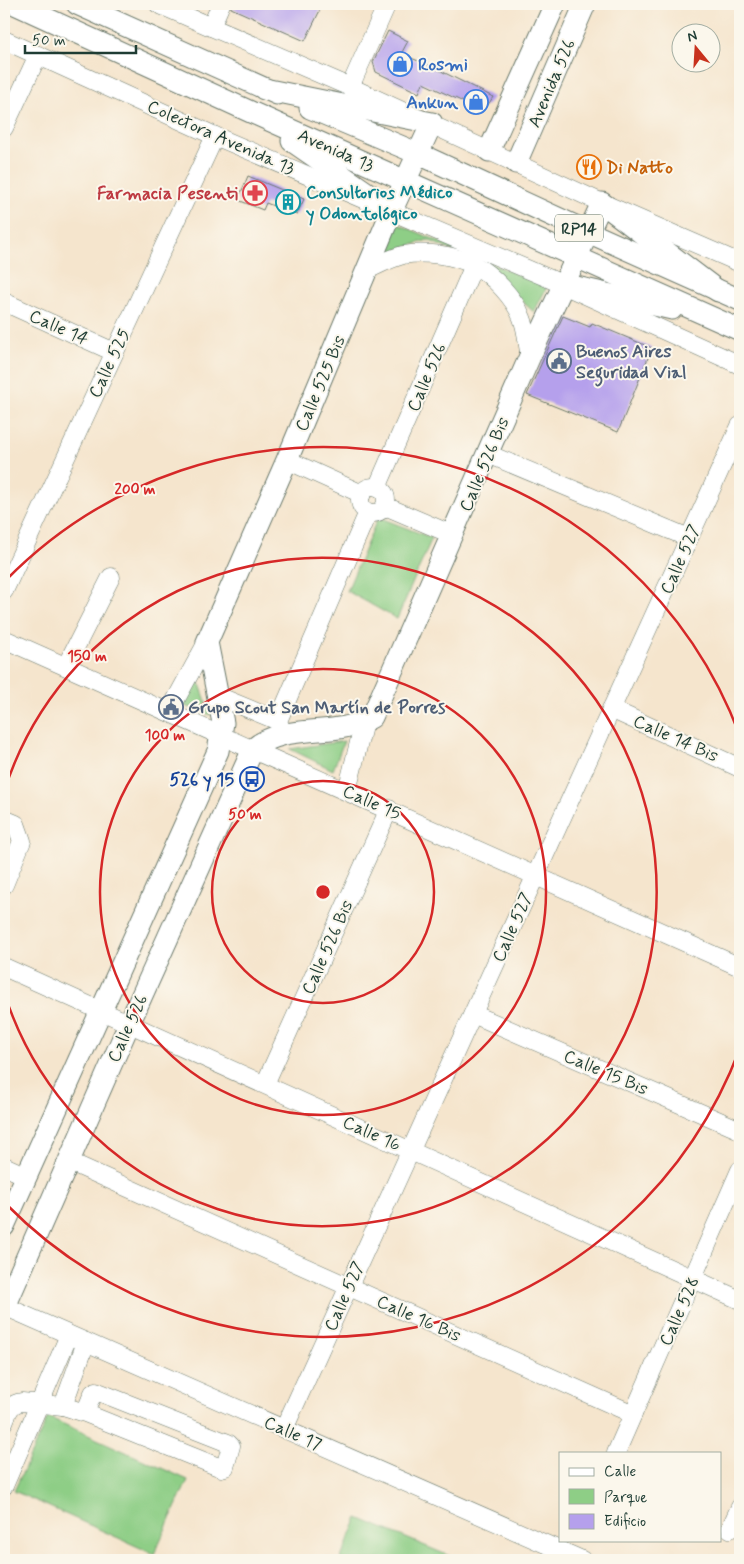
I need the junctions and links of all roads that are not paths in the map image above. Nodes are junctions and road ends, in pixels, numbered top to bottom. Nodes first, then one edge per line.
1 (15, 4) edge
2 (77, 4) edge
3 (158, 4) edge
4 (221, 4) edge
5 (387, 4) edge
6 (555, 4) edge
7 (585, 4) edge
8 (211, 27) junction
9 (4, 40) edge
10 (38, 55) junction
11 (350, 87) junction
12 (264, 89) junction
13 (253, 113) junction
14 (432, 123) junction
15 (4, 128) edge
16 (215, 136) junction
17 (489, 151) junction
18 (419, 154) junction
19 (516, 163) junction
20 (406, 181) junction
21 (602, 203) junction
22 (392, 210) junction
23 (588, 232) junction
24 (576, 256) junction
25 (740, 263) edge
26 (474, 265) junction
27 (367, 270) junction
28 (562, 284) junction
29 (718, 290) junction
30 (740, 300) edge
31 (4, 302) edge
32 (718, 320) junction
33 (740, 330) edge
34 (114, 352) junction
35 (530, 356) junction
36 (740, 365) edge
37 (740, 426) edge
38 (488, 454) junction
39 (287, 460) junction
40 (370, 491) junction
41 (384, 506) junction
42 (368, 512) junction
43 (453, 535) junction
44 (689, 538) junction
45 (111, 577) dead end
46 (4, 591) edge
47 (4, 639) edge
48 (207, 642) junction
49 (66, 666) junction
50 (218, 696) junction
51 (611, 709) junction
52 (169, 712) junction
53 (364, 722) junction
54 (281, 728) junction
55 (221, 735) junction
56 (253, 749) junction
57 (740, 768) edge
58 (347, 791) junction
59 (388, 809) junction
60 (4, 819) edge
61 (536, 875) junction
62 (4, 885) edge
63 (739, 963) edge
64 (4, 967) edge
65 (100, 1010) junction
66 (472, 1014) junction
67 (129, 1024) junction
68 (265, 1084) junction
69 (740, 1130) edge
70 (410, 1150) junction
71 (68, 1161) junction
72 (4, 1166) edge
73 (740, 1170) edge
74 (26, 1176) junction
75 (4, 1226) edge
76 (694, 1278) junction
77 (349, 1286) junction
78 (740, 1300) edge
79 (4, 1307) edge
80 (69, 1335) junction
81 (86, 1342) junction
82 (38, 1404) junction
83 (63, 1406) junction
84 (85, 1413) junction
85 (633, 1414) junction
86 (4, 1422) edge
87 (284, 1429) junction
88 (616, 1452) edge
89 (4, 1486) edge
90 (740, 1507) edge
91 (730, 1529) dead end
92 (574, 1554) edge

1 - 13 main road, Avenida 13 / RP14
2 - 12 main road, Avenida 13 / RP14
3 - 8 street
4 - 8 street
5 - 11 street
6 - 17 main road, Avenida 526
7 - 19 main road, Avenida 526
8 - 11 street
9 - 10 street, Colectora Avenida 13
10 - 15 street
10 - 16 street, Colectora Avenida 13
11 - 14 street
12 - 14 main road
12 - 18 main road, Avenida 13 / RP14
13 - 20 main road, Avenida 13 / RP14
13 - 22 main road
14 - 17 street
14 - 18 main road, Calle 525 Bis
16 - 22 street, Colectora Avenida 13
16 - 34 street, Calle 525
17 - 19 street
18 - 20 main road, Calle 525 Bis
18 - 23 main road, Avenida 13 / RP14
19 - 21 street
20 - 22 main road, Calle 525 Bis
20 - 24 main road, Avenida 13 / RP14
21 - 23 main road, Calle 526 Bis
21 - 25 street
21 - 29 main road
22 - 27 main road, Calle 525 Bis
22 - 28 street, Colectora Avenida 13
23 - 24 main road, Calle 526 Bis
23 - 29 main road, Avenida 13 / RP14
24 - 28 main road, Calle 526 Bis
24 - 32 main road, Avenida 13 / RP14
26 - 27 street
26 - 35 street
26 - 40 street, Calle 526
27 - 39 main road, Calle 525 Bis
28 - 32 main road
28 - 35 main road, Calle 526 Bis
28 - 36 street, Colectora Avenida 13
29 - 30 main road, Avenida 13 / RP14
31 - 34 street, Calle 14
32 - 33 main road, Avenida 13 / RP14
34 - 46 street, Calle 525
35 - 38 main road, Calle 526 Bis
37 - 44 street, Calle 527
38 - 43 main road, Calle 526 Bis
38 - 44 street
39 - 40 street
39 - 48 main road, Calle 525 Bis
40 - 41 street
40 - 42 street
41 - 42 street
41 - 43 street
42 - 54 street
43 - 53 main road, Calle 526 Bis
44 - 51 street, Calle 527
45 - 49 street
47 - 49 street, Calle 15
48 - 50 main road
48 - 52 street, Calle 525 Bis
49 - 52 street, Calle 15
50 - 54 street
50 - 55 main road
51 - 57 street, Calle 14 Bis
51 - 61 street, Calle 527
52 - 55 street, Calle 15
53 - 54 main road
53 - 58 street, Calle 526 Bis
54 - 56 main road
55 - 56 street, Calle 15
55 - 65 main road, Calle 526
56 - 58 street, Calle 15
56 - 67 main road, Calle 526
58 - 59 street, Calle 15
59 - 61 street, Calle 15
59 - 68 street, Calle 526 Bis
60 - 62 street
61 - 63 street, Calle 15
61 - 66 street, Calle 527
64 - 65 street, Calle 16
65 - 67 street, Calle 16
65 - 74 main road, Calle 526
66 - 69 street, Calle 15 Bis
66 - 70 street, Calle 527
67 - 68 street, Calle 16
67 - 71 main road, Calle 526
68 - 70 street, Calle 16
70 - 76 street, Calle 16
70 - 77 street, Calle 527
71 - 77 street, Calle 16 Bis
71 - 79 main road, Calle 526
72 - 74 street
73 - 76 street, Calle 528
74 - 75 main road, Calle 526
76 - 78 street, Calle 16
76 - 85 street, Calle 528
77 - 85 street, Calle 16 Bis
77 - 87 street, Calle 527
79 - 80 street, Calle 17
80 - 81 street, Calle 17
80 - 82 street
81 - 83 street
81 - 87 street, Calle 17
82 - 83 street
82 - 86 street
82 - 89 street
83 - 84 street
84 - 84 street
85 - 88 street, Calle 528
87 - 92 street, Calle 17
90 - 91 street

